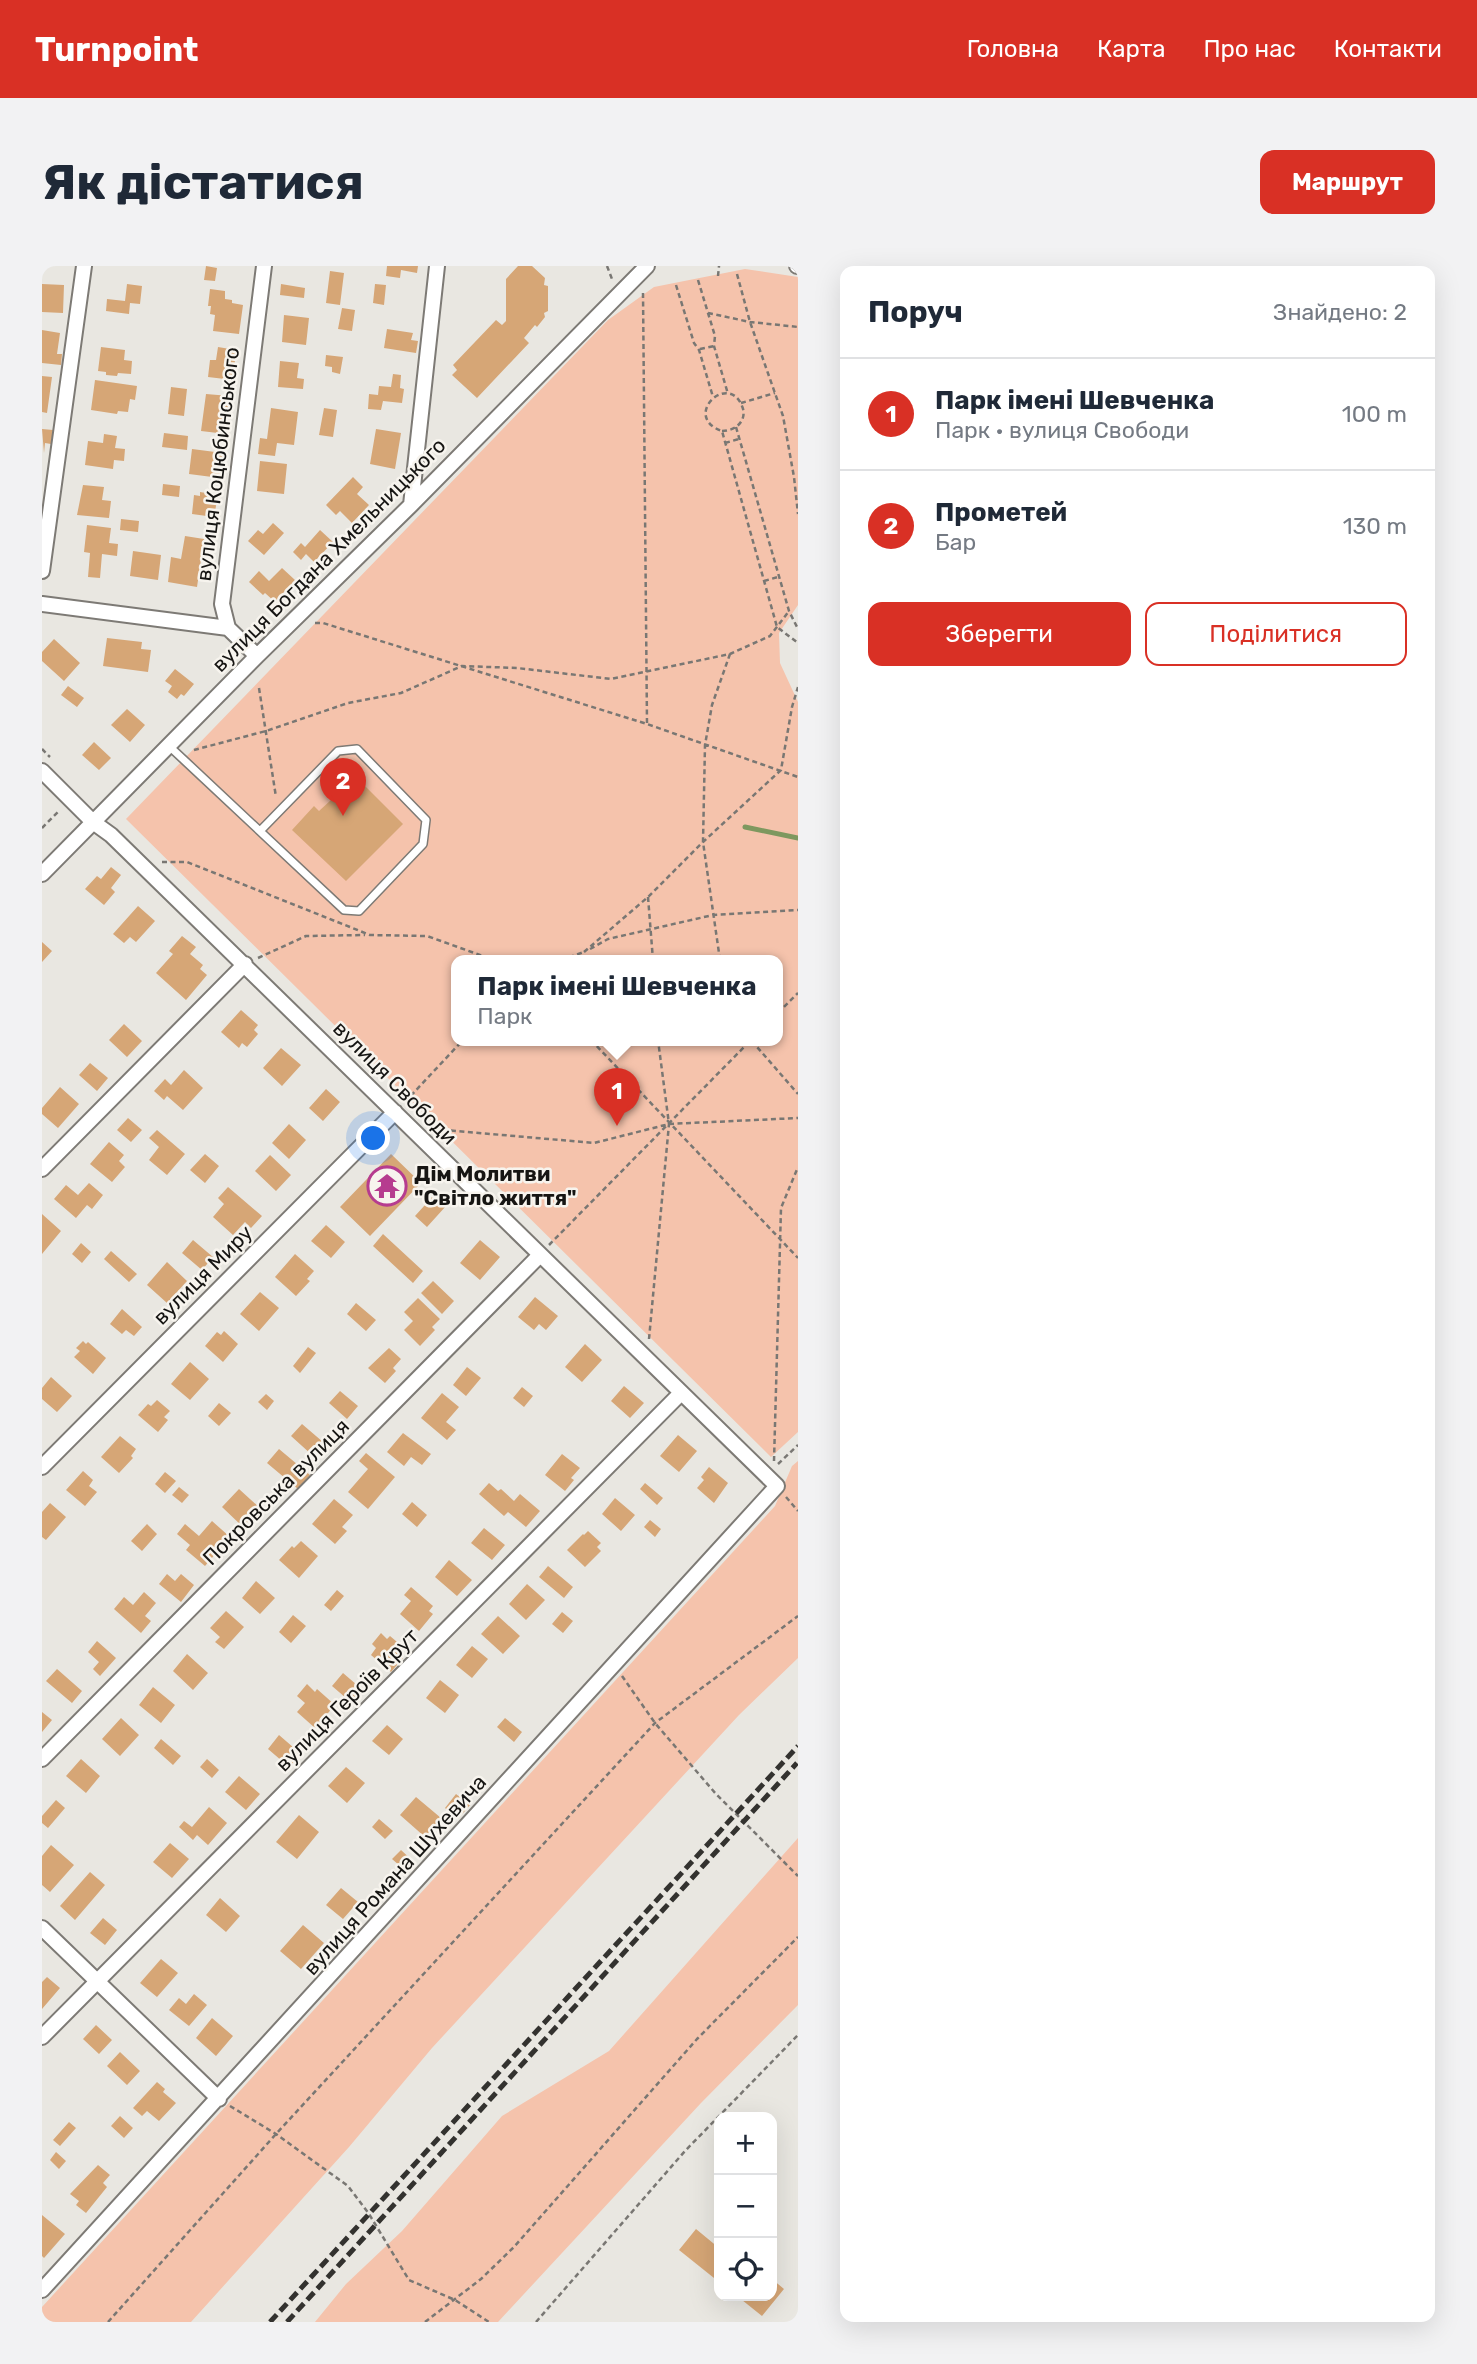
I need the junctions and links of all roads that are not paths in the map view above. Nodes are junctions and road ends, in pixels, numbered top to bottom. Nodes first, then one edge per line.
1 (84, 266) edge
2 (264, 266) edge
3 (437, 266) edge
4 (647, 266) edge
5 (411, 505) junction
6 (42, 571) edge
7 (42, 604) edge
8 (228, 628) junction
9 (257, 656) junction
10 (169, 746) junction
11 (42, 771) edge
12 (93, 822) junction
13 (260, 831) junction
14 (43, 873) edge
15 (245, 964) junction
16 (395, 1112) junction
17 (42, 1169) edge
18 (540, 1255) junction
19 (681, 1393) junction
20 (42, 1467) edge
21 (777, 1486) joint
22 (42, 1759) edge
23 (42, 1928) edge
24 (97, 1980) junction
25 (42, 2037) edge
26 (219, 2099) junction
27 (42, 2290) edge

1 - 6 street
2 - 8 street, вулиця Коцюбинського
3 - 5 street
4 - 5 street, вулиця Богдана Хмельницького
5 - 9 street, вулиця Богдана Хмельницького
7 - 8 street
8 - 9 street
9 - 10 street, вулиця Богдана Хмельницького
10 - 12 street, вулиця Богдана Хмельницького
10 - 13 lane
11 - 12 street, вулиця Свободи
12 - 14 street, вулиця Богдана Хмельницького
12 - 15 street, вулиця Свободи
13 - 13 lane
15 - 16 street, вулиця Свободи
15 - 17 street
16 - 18 street, вулиця Свободи
16 - 20 street, вулиця Миру
18 - 19 street, вулиця Свободи
18 - 22 street, Покровська вулиця
19 - 21 street, вулиця Свободи
19 - 24 street, вулиця Героїв Крут
21 - 26 street, вулиця Романа Шухевича
23 - 24 street
24 - 25 street, вулиця Героїв Крут
24 - 26 street
26 - 27 street, вулиця Романа Шухевича

